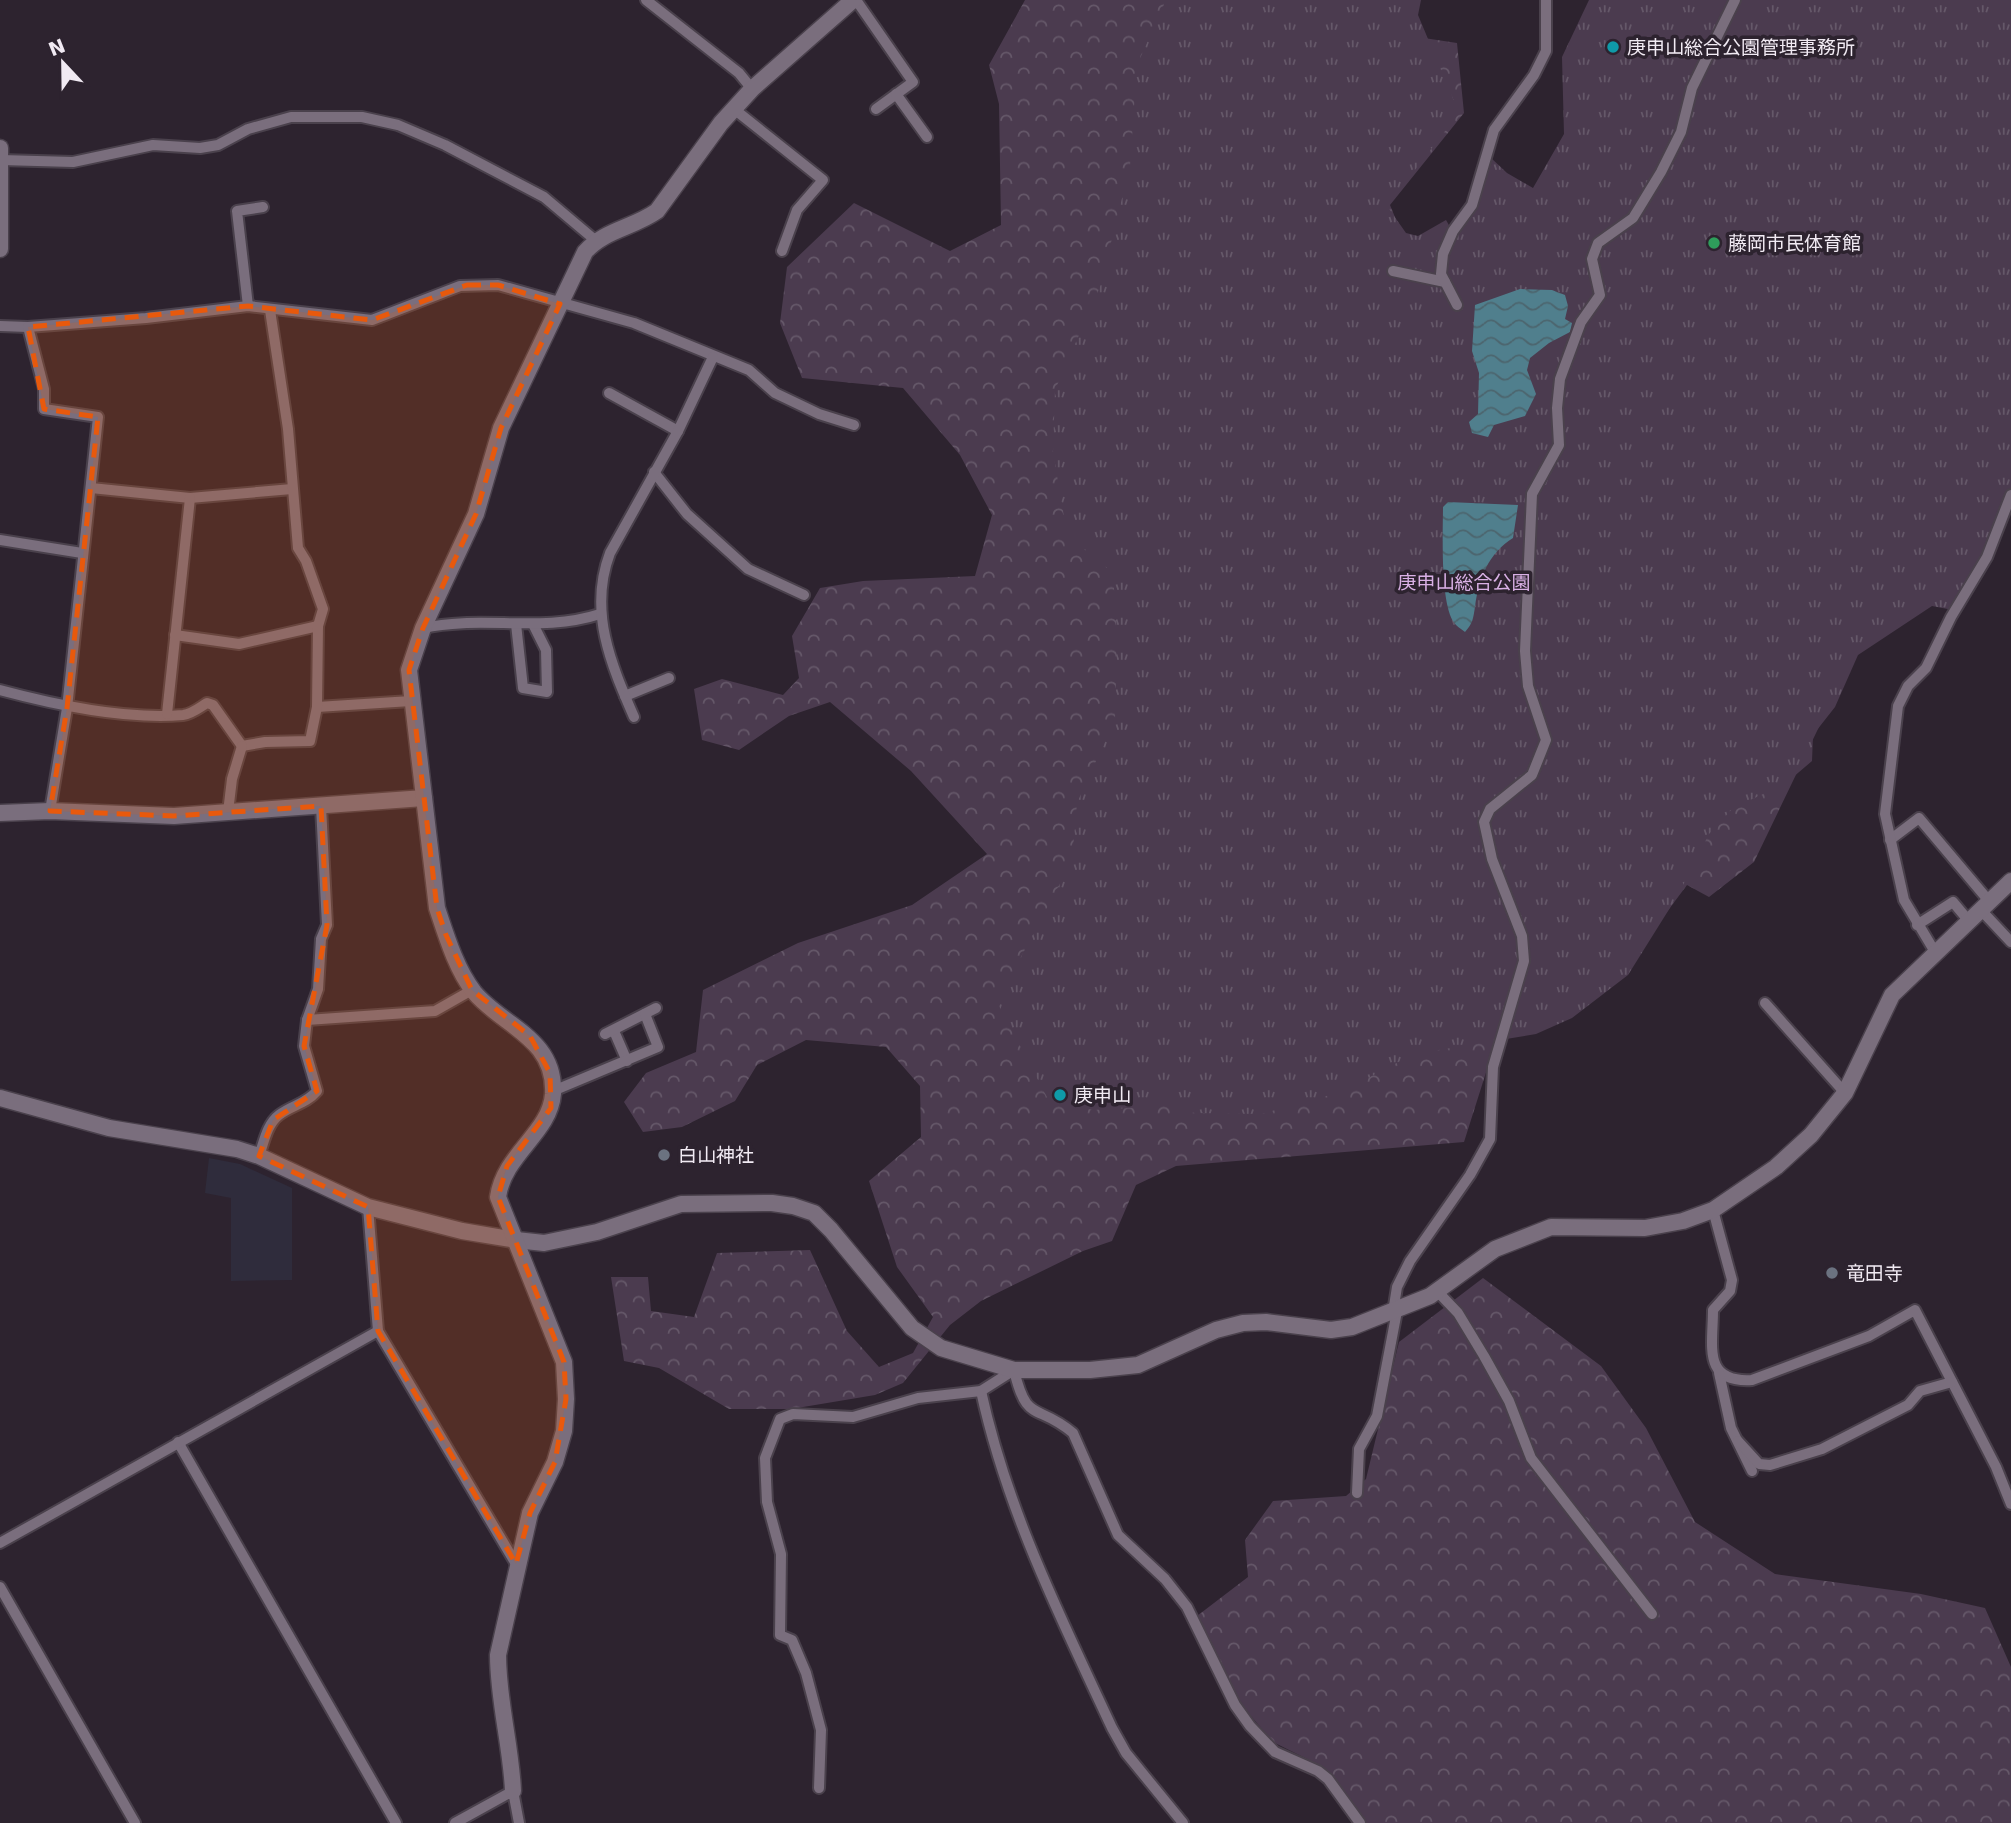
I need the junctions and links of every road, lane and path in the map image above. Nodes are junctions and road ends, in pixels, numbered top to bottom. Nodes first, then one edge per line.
1 (646, 0) edge
2 (855, 0) edge
3 (1545, 0) edge
4 (1735, 0) edge
5 (752, 89) junction
6 (896, 94) junction
7 (734, 109) junction
8 (876, 109) dead end
9 (927, 137) dead end
10 (0, 148) edge
11 (0, 160) edge
12 (262, 207) dead end
13 (595, 240) junction
14 (0, 249) edge
15 (782, 251) dead end
16 (1393, 271) dead end
17 (1445, 282) junction
18 (560, 304) junction
19 (1457, 305) dead end
20 (248, 306) junction
21 (270, 310) junction
22 (0, 326) edge
23 (28, 327) junction
24 (713, 356) junction
25 (608, 393) dead end
26 (854, 425) dead end
27 (678, 431) junction
28 (654, 472) junction
29 (91, 488) junction
30 (292, 489) junction
31 (2011, 495) edge
32 (190, 498) junction
33 (0, 540) edge
34 (82, 553) junction
35 (804, 595) dead end
36 (600, 614) junction
37 (516, 624) junction
38 (533, 624) junction
39 (318, 626) junction
40 (423, 628) junction
41 (175, 635) junction
42 (669, 678) dead end
43 (0, 690) edge
44 (625, 696) junction
45 (411, 701) junction
46 (317, 707) junction
47 (67, 708) junction
48 (167, 714) junction
49 (634, 718) dead end
50 (242, 746) junction
51 (424, 798) junction
52 (321, 806) junction
53 (50, 811) junction
54 (228, 812) junction
55 (0, 813) edge
56 (1890, 840) junction
57 (2011, 881) edge
58 (1979, 910) junction
59 (1917, 925) junction
60 (2011, 942) edge
61 (1935, 952) junction
62 (472, 989) junction
63 (1765, 1003) dead end
64 (656, 1008) dead end
65 (645, 1014) junction
66 (306, 1020) junction
67 (627, 1061) junction
68 (553, 1091) junction
69 (1844, 1093) junction
70 (0, 1098) edge
71 (259, 1156) junction
72 (368, 1207) junction
73 (1713, 1210) junction
74 (516, 1240) junction
75 (1437, 1291) junction
76 (1395, 1312) junction
77 (378, 1331) junction
78 (1014, 1370) junction
79 (1719, 1373) junction
80 (1952, 1382) junction
81 (981, 1391) junction
82 (1738, 1441) junction
83 (178, 1442) junction
84 (1752, 1471) dead end
85 (1357, 1493) dead end
86 (2011, 1504) edge
87 (0, 1543) edge
88 (516, 1564) junction
89 (0, 1587) edge
90 (1652, 1614) dead end
91 (819, 1788) dead end
92 (513, 1791) junction
93 (135, 1823) edge
94 (396, 1823) edge
95 (456, 1823) edge
96 (519, 1823) edge
97 (1183, 1823) edge
98 (1360, 1823) edge

1 - 5 street
2 - 5 street
2 - 6 street
3 - 17 street
4 - 76 street
5 - 7 street
6 - 8 street
6 - 9 street
7 - 13 street
7 - 15 street
10 - 11 street
11 - 13 street
11 - 14 street
12 - 20 street
13 - 18 street
16 - 17 street
17 - 19 street
18 - 21 street
18 - 24 street
18 - 40 street
20 - 21 street
20 - 23 street
21 - 30 street
22 - 23 street
23 - 29 street
24 - 26 street
24 - 27 street
25 - 27 street
27 - 28 street
28 - 35 street
28 - 36 street
29 - 32 street
29 - 34 street
30 - 32 street
30 - 39 street
31 - 56 street
32 - 41 street
33 - 34 street
34 - 47 street
36 - 38 street
36 - 44 street
37 - 38 street
37 - 38 street
37 - 40 street
39 - 41 street
39 - 46 street
40 - 45 street
41 - 48 street
42 - 44 street
43 - 47 street
44 - 49 street
45 - 46 street
45 - 51 street
46 - 50 street
47 - 48 street
47 - 53 street
48 - 50 street
50 - 54 street
51 - 52 street
51 - 62 street
52 - 54 street
52 - 66 street
53 - 54 street
53 - 55 street
56 - 58 street
56 - 59 street
57 - 58 street
58 - 59 street
58 - 60 street
58 - 61 street
59 - 61 street
61 - 69 street
62 - 66 street
62 - 68 street
63 - 69 street
64 - 65 street
65 - 67 street
65 - 67 street
66 - 71 street
67 - 68 street
68 - 74 street
69 - 73 street
70 - 71 street
71 - 72 street
72 - 74 street
72 - 77 street
73 - 75 street
73 - 79 street
74 - 78 street
74 - 88 street
75 - 76 street
75 - 90 street
76 - 78 street
76 - 85 street
77 - 83 street
77 - 88 street
78 - 81 street
78 - 98 street
79 - 80 street
79 - 82 street
80 - 82 street
80 - 86 street
81 - 91 street
81 - 97 street
82 - 84 street
83 - 87 street
83 - 94 street
88 - 92 street
89 - 93 street
92 - 95 street
92 - 96 street

